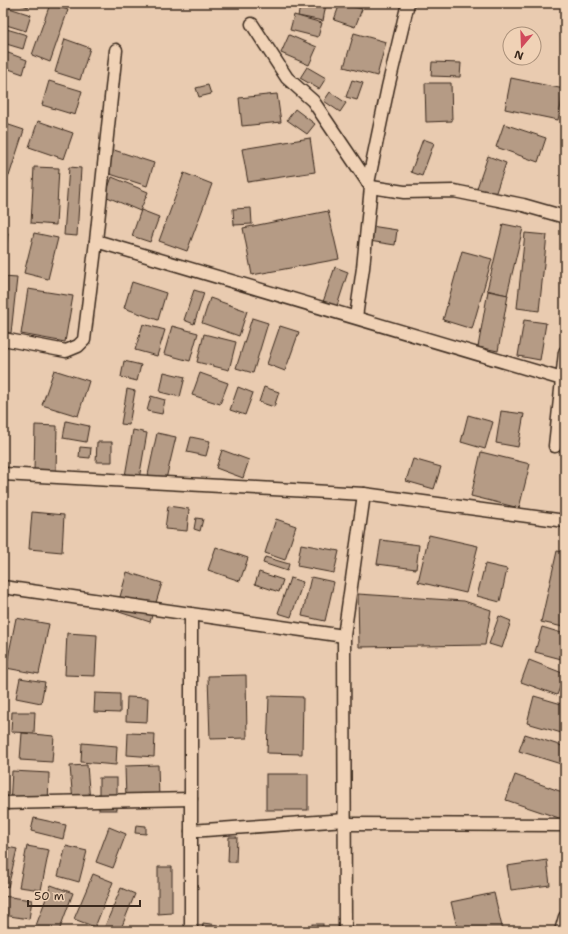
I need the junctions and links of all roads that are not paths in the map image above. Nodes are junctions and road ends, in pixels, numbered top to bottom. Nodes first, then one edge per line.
1 (408, 3) edge
2 (252, 24) dead end
3 (116, 50) dead end
4 (370, 185) junction
5 (565, 217) edge
6 (96, 242) junction
7 (356, 317) junction
8 (3, 339) edge
9 (565, 352) edge
10 (562, 378) junction
11 (555, 446) dead end
12 (3, 474) edge
13 (364, 494) junction
14 (565, 521) edge
15 (3, 587) edge
16 (191, 614) junction
17 (344, 636) junction
18 (191, 799) junction
19 (3, 803) edge
20 (345, 822) junction
21 (565, 825) edge
22 (191, 831) junction
23 (565, 917) edge
24 (191, 931) edge
25 (345, 931) edge
26 (561, 931) edge

1 - 4 street
2 - 4 street
3 - 6 street
4 - 5 street
4 - 7 street
6 - 7 street
6 - 8 street
7 - 10 street
9 - 10 street
10 - 11 street
12 - 13 street
13 - 14 street
13 - 17 street
15 - 16 street
16 - 17 street
16 - 18 street
17 - 20 street
18 - 19 street
18 - 22 street
20 - 21 street
20 - 22 street
20 - 25 street
22 - 24 street
23 - 26 street

